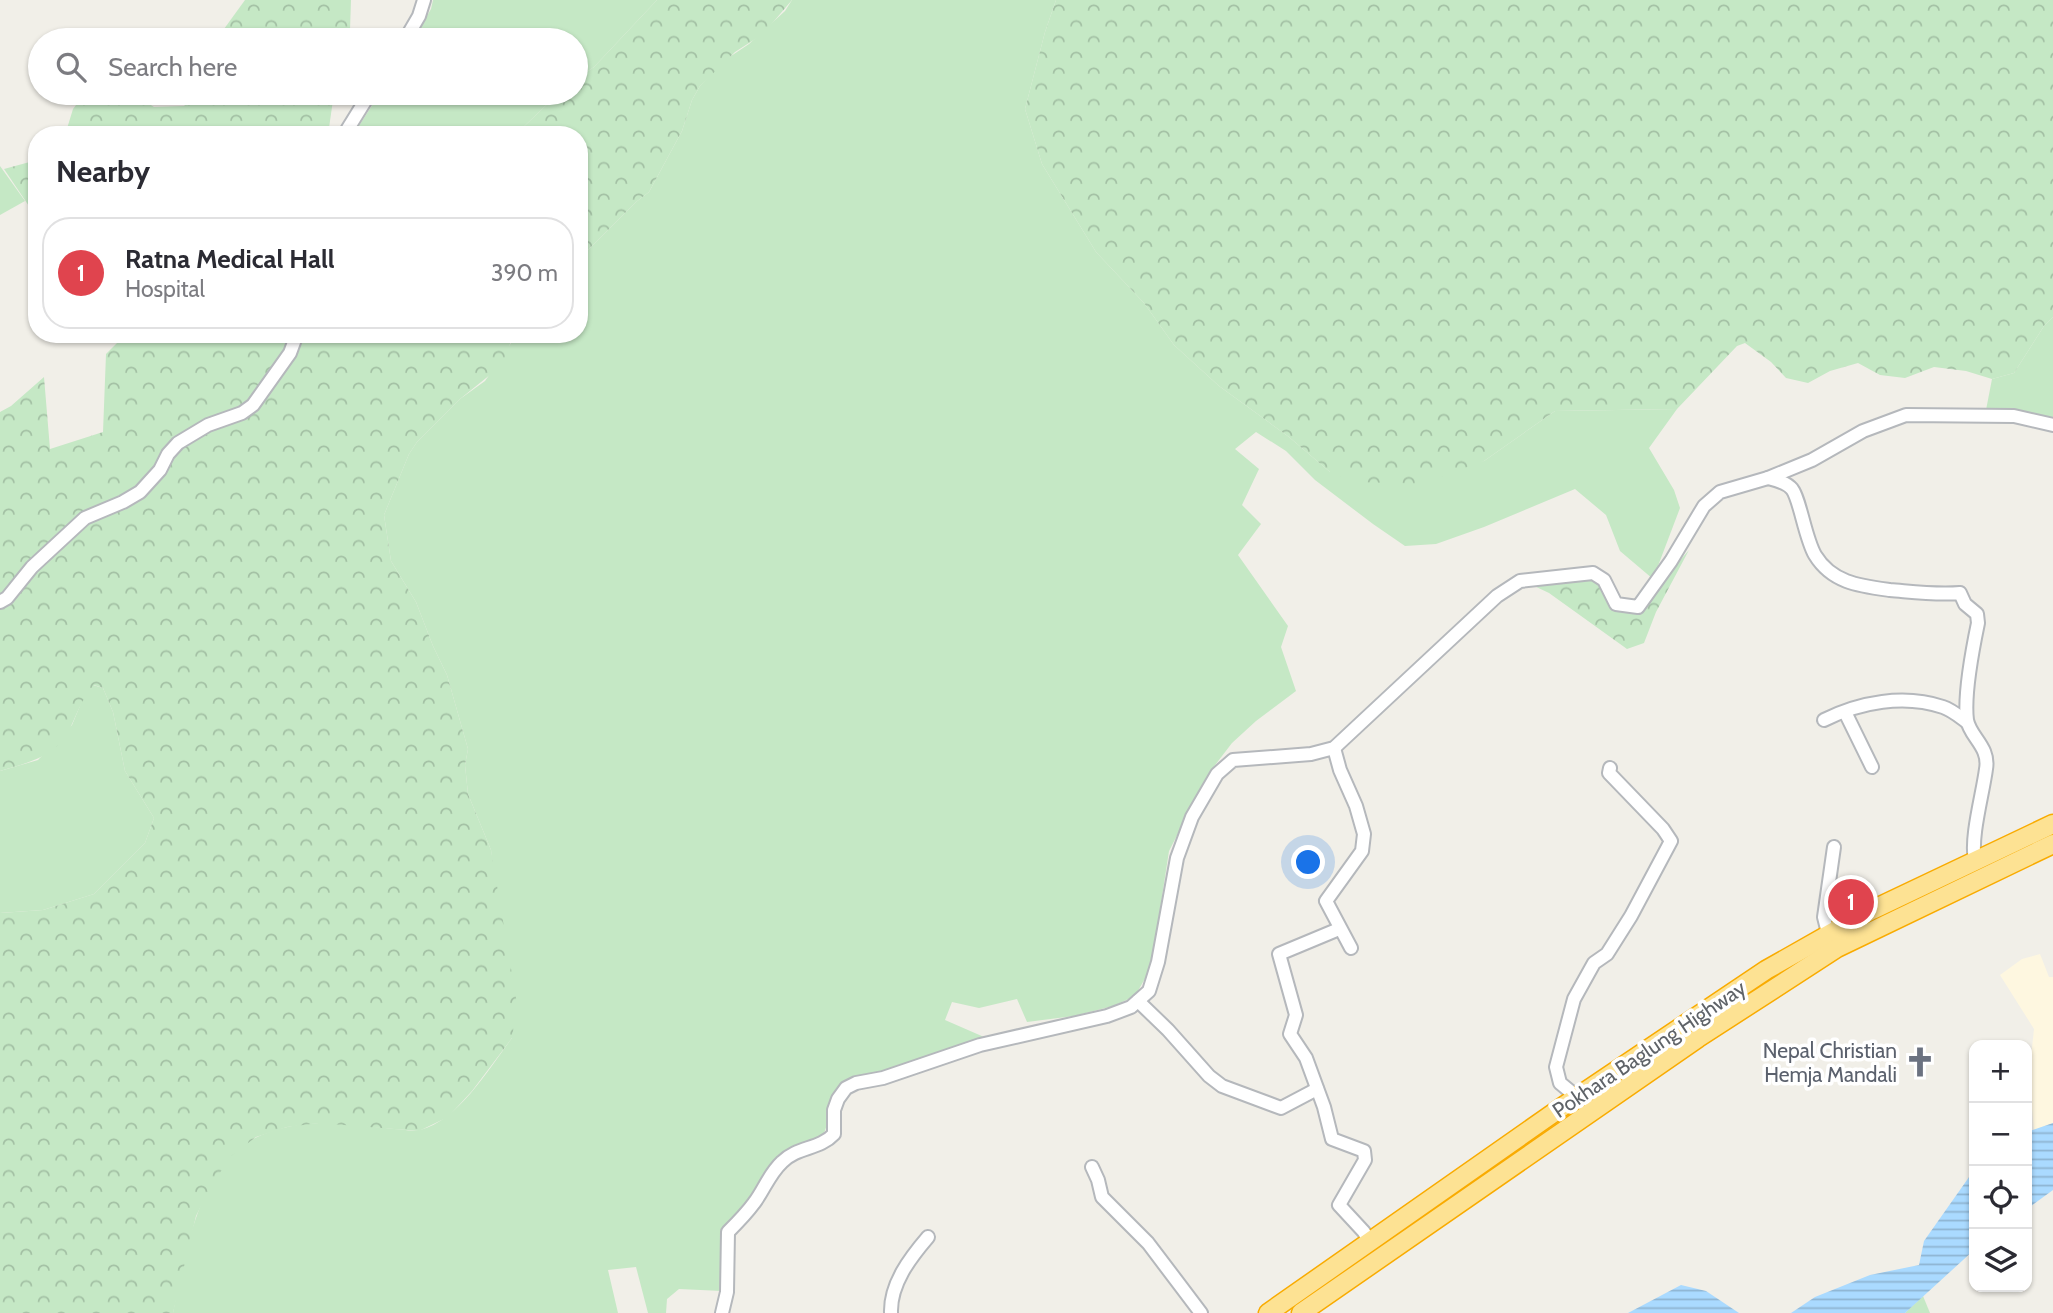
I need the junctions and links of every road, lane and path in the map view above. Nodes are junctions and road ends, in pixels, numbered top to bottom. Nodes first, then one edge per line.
1 (424, 0) edge
2 (412, 28) edge
3 (363, 105) edge
4 (350, 126) edge
5 (294, 343) edge
6 (2053, 425) edge
7 (1768, 478) junction
8 (0, 602) edge
9 (1845, 712) junction
10 (1824, 720) dead end
11 (1967, 722) junction
12 (1335, 748) junction
13 (1872, 767) dead end
14 (1610, 768) dead end
15 (2053, 824) edge
16 (2053, 844) edge
17 (1834, 847) dead end
18 (1975, 860) junction
19 (1339, 929) junction
20 (1828, 933) junction
21 (1351, 948) dead end
22 (1138, 1001) junction
23 (1317, 1088) junction
24 (1577, 1097) junction
25 (1091, 1167) dead end
26 (928, 1237) dead end
27 (1369, 1242) junction
28 (722, 1313) edge
29 (891, 1313) edge
30 (1201, 1313) edge
31 (1268, 1313) edge
32 (1301, 1313) edge

1 - 2 street
3 - 4 street
5 - 8 street
6 - 7 street
7 - 11 street
7 - 12 street
9 - 10 street
9 - 11 street
9 - 13 street
11 - 18 street
12 - 19 street
12 - 22 street
14 - 24 street
15 - 18 highway, Pokhara Baglung Highway
16 - 32 highway, Pokhara Baglung Highway
17 - 20 street
18 - 20 highway, Pokhara Baglung Highway
19 - 21 street
19 - 23 street
20 - 24 highway, Pokhara Baglung Highway
22 - 23 street
22 - 28 street
23 - 27 street
24 - 27 highway, Pokhara Baglung Highway
25 - 30 street
26 - 29 street
27 - 31 highway, Pokhara Baglung Highway

